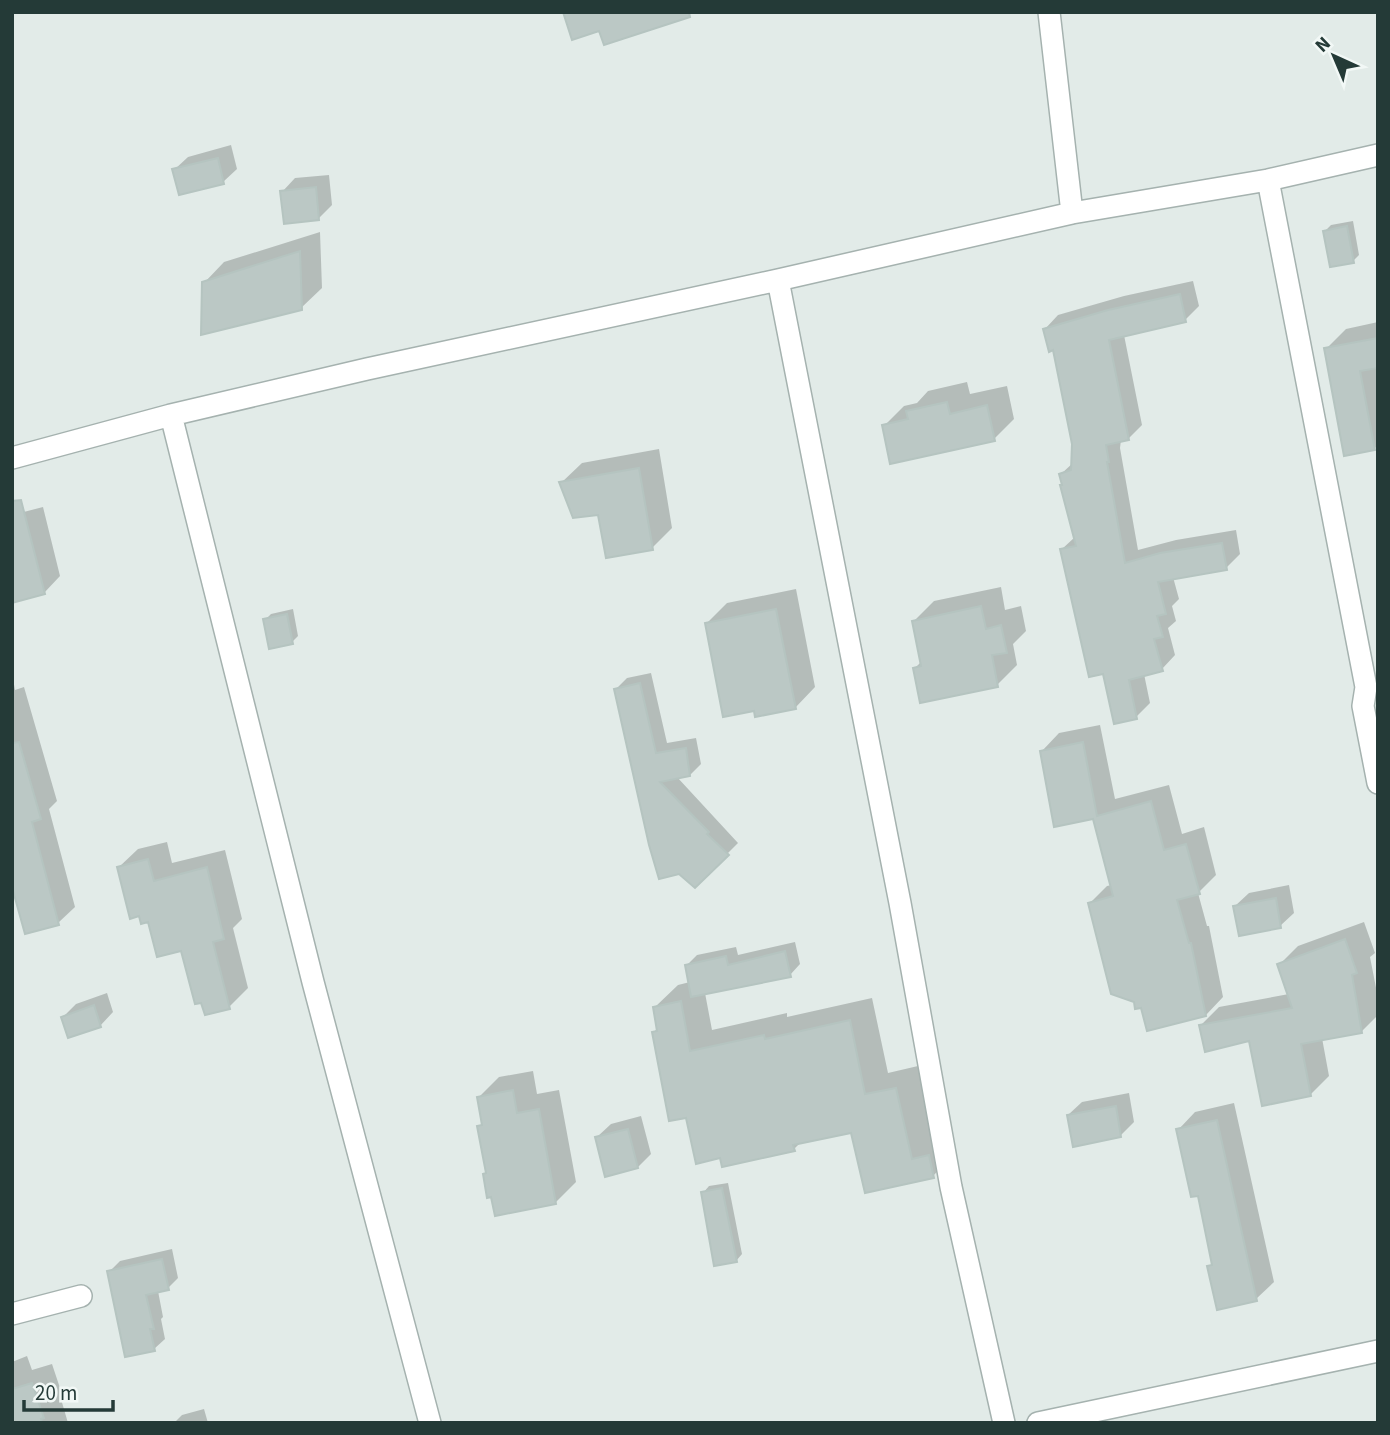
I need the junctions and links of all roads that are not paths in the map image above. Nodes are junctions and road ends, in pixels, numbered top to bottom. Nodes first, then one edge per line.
1 (1049, 12) edge
2 (1378, 155) edge
3 (1268, 180) junction
4 (1072, 212) junction
5 (778, 280) junction
6 (171, 415) junction
7 (12, 458) edge
8 (1372, 682) edge
9 (1378, 783) edge
10 (81, 1296) dead end
11 (12, 1314) edge
12 (1378, 1351) edge
13 (430, 1423) edge
14 (1004, 1423) edge
15 (1038, 1423) edge

1 - 4 street
2 - 3 street
3 - 4 street
3 - 8 street
4 - 5 street
5 - 6 street
5 - 14 street
6 - 7 street
6 - 13 street
8 - 9 street
10 - 11 street
12 - 15 street

